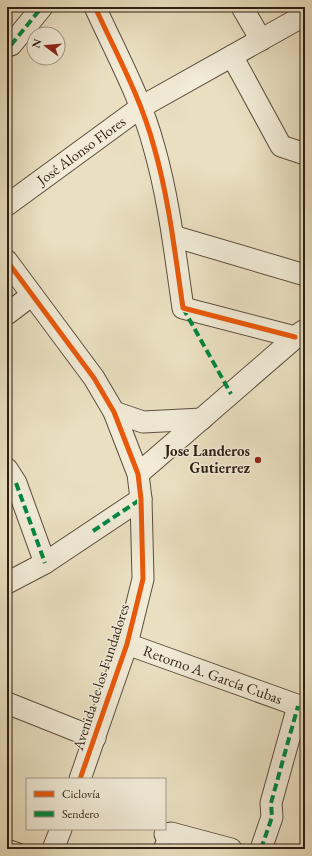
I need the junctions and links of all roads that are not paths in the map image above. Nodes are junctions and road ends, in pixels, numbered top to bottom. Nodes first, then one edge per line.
1 (42, 7) edge
2 (95, 7) edge
3 (242, 7) edge
4 (305, 15) edge
5 (261, 40) junction
6 (11, 45) dead end
7 (232, 56) junction
8 (141, 107) junction
9 (305, 154) edge
10 (7, 204) edge
11 (173, 236) junction
12 (7, 261) edge
13 (305, 275) edge
14 (32, 295) junction
15 (7, 314) edge
16 (300, 333) edge
17 (114, 412) junction
18 (202, 419) junction
19 (138, 474) junction
20 (11, 476) edge
21 (141, 499) junction
22 (45, 563) junction
23 (7, 583) edge
24 (127, 644) junction
25 (7, 703) edge
26 (302, 707) edge
27 (95, 738) junction
28 (80, 778) edge
29 (162, 842) edge
30 (7, 845) edge
31 (19, 849) edge
32 (231, 849) edge
33 (261, 849) edge

1 - 6 street
2 - 8 street
3 - 5 street
4 - 5 street, José Alonso Flores
5 - 7 street, José Alonso Flores
7 - 8 street, José Alonso Flores
7 - 9 street
8 - 10 street, José Alonso Flores
8 - 11 street
11 - 13 street
11 - 16 street
12 - 14 street, Avenida de los Fundadores
14 - 15 street
14 - 17 street, Avenida de los Fundadores
16 - 18 street
17 - 18 street
17 - 19 street, Avenida de los Fundadores
18 - 19 street
19 - 21 street, Avenida de los Fundadores
20 - 22 street
21 - 22 street
21 - 24 street, Avenida de los Fundadores
22 - 23 street
24 - 26 street, Retorno A. García Cubas
24 - 27 street, Avenida de los Fundadores
25 - 27 street
26 - 33 street
27 - 28 street, Avenida de los Fundadores
29 - 32 street
30 - 31 lane

